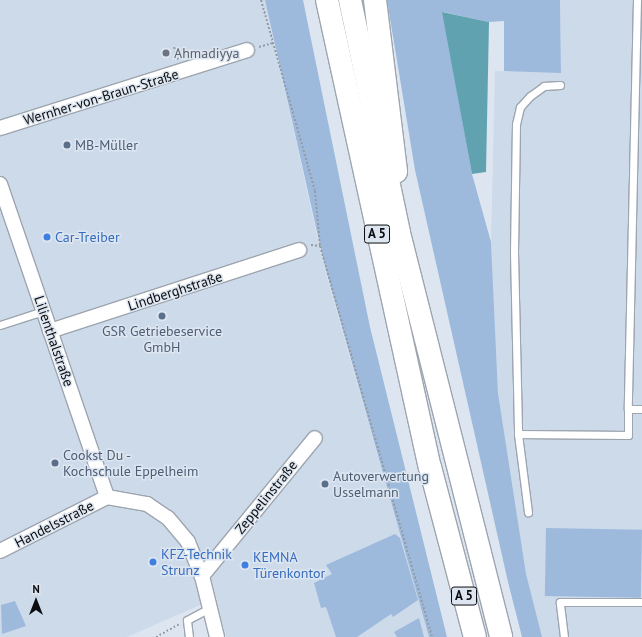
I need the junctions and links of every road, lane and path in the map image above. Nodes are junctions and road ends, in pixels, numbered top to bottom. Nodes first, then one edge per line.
1 (261, 0) edge
2 (327, 0) edge
3 (350, 0) edge
4 (375, 0) edge
5 (637, 0) edge
6 (247, 50) dead end
7 (560, 86) dead end
8 (0, 128) edge
9 (0, 184) edge
10 (399, 233) junction
11 (299, 250) dead end
12 (43, 311) junction
13 (0, 325) edge
14 (50, 331) junction
15 (628, 409) junction
16 (642, 409) edge
17 (518, 434) junction
18 (315, 438) dead end
19 (107, 497) junction
20 (528, 512) dead end
21 (0, 552) edge
22 (202, 576) junction
23 (642, 602) edge
24 (210, 608) junction
25 (187, 620) junction
26 (156, 637) edge
27 (189, 637) edge
28 (217, 637) edge
29 (432, 637) edge
30 (475, 637) edge
31 (501, 637) edge
32 (564, 637) edge

1 - 29 path
2 - 30 highway, A 5
3 - 10 highway, A 5
4 - 10 highway
5 - 15 lane
6 - 8 street, Wernher-von-Braun-Straße
7 - 17 lane
9 - 12 street, Lilienthalstraße
10 - 31 highway, A 5
11 - 14 street, Lindberghstraße
12 - 13 lane
12 - 14 street, Lilienthalstraße
14 - 19 street, Lilienthalstraße
15 - 16 lane
15 - 17 lane
17 - 20 lane
18 - 22 street, Zeppelinstraße
19 - 21 street, Handelsstraße
19 - 22 street
22 - 24 street
23 - 32 lane
24 - 25 lane
24 - 28 street
25 - 26 path
25 - 27 lane

